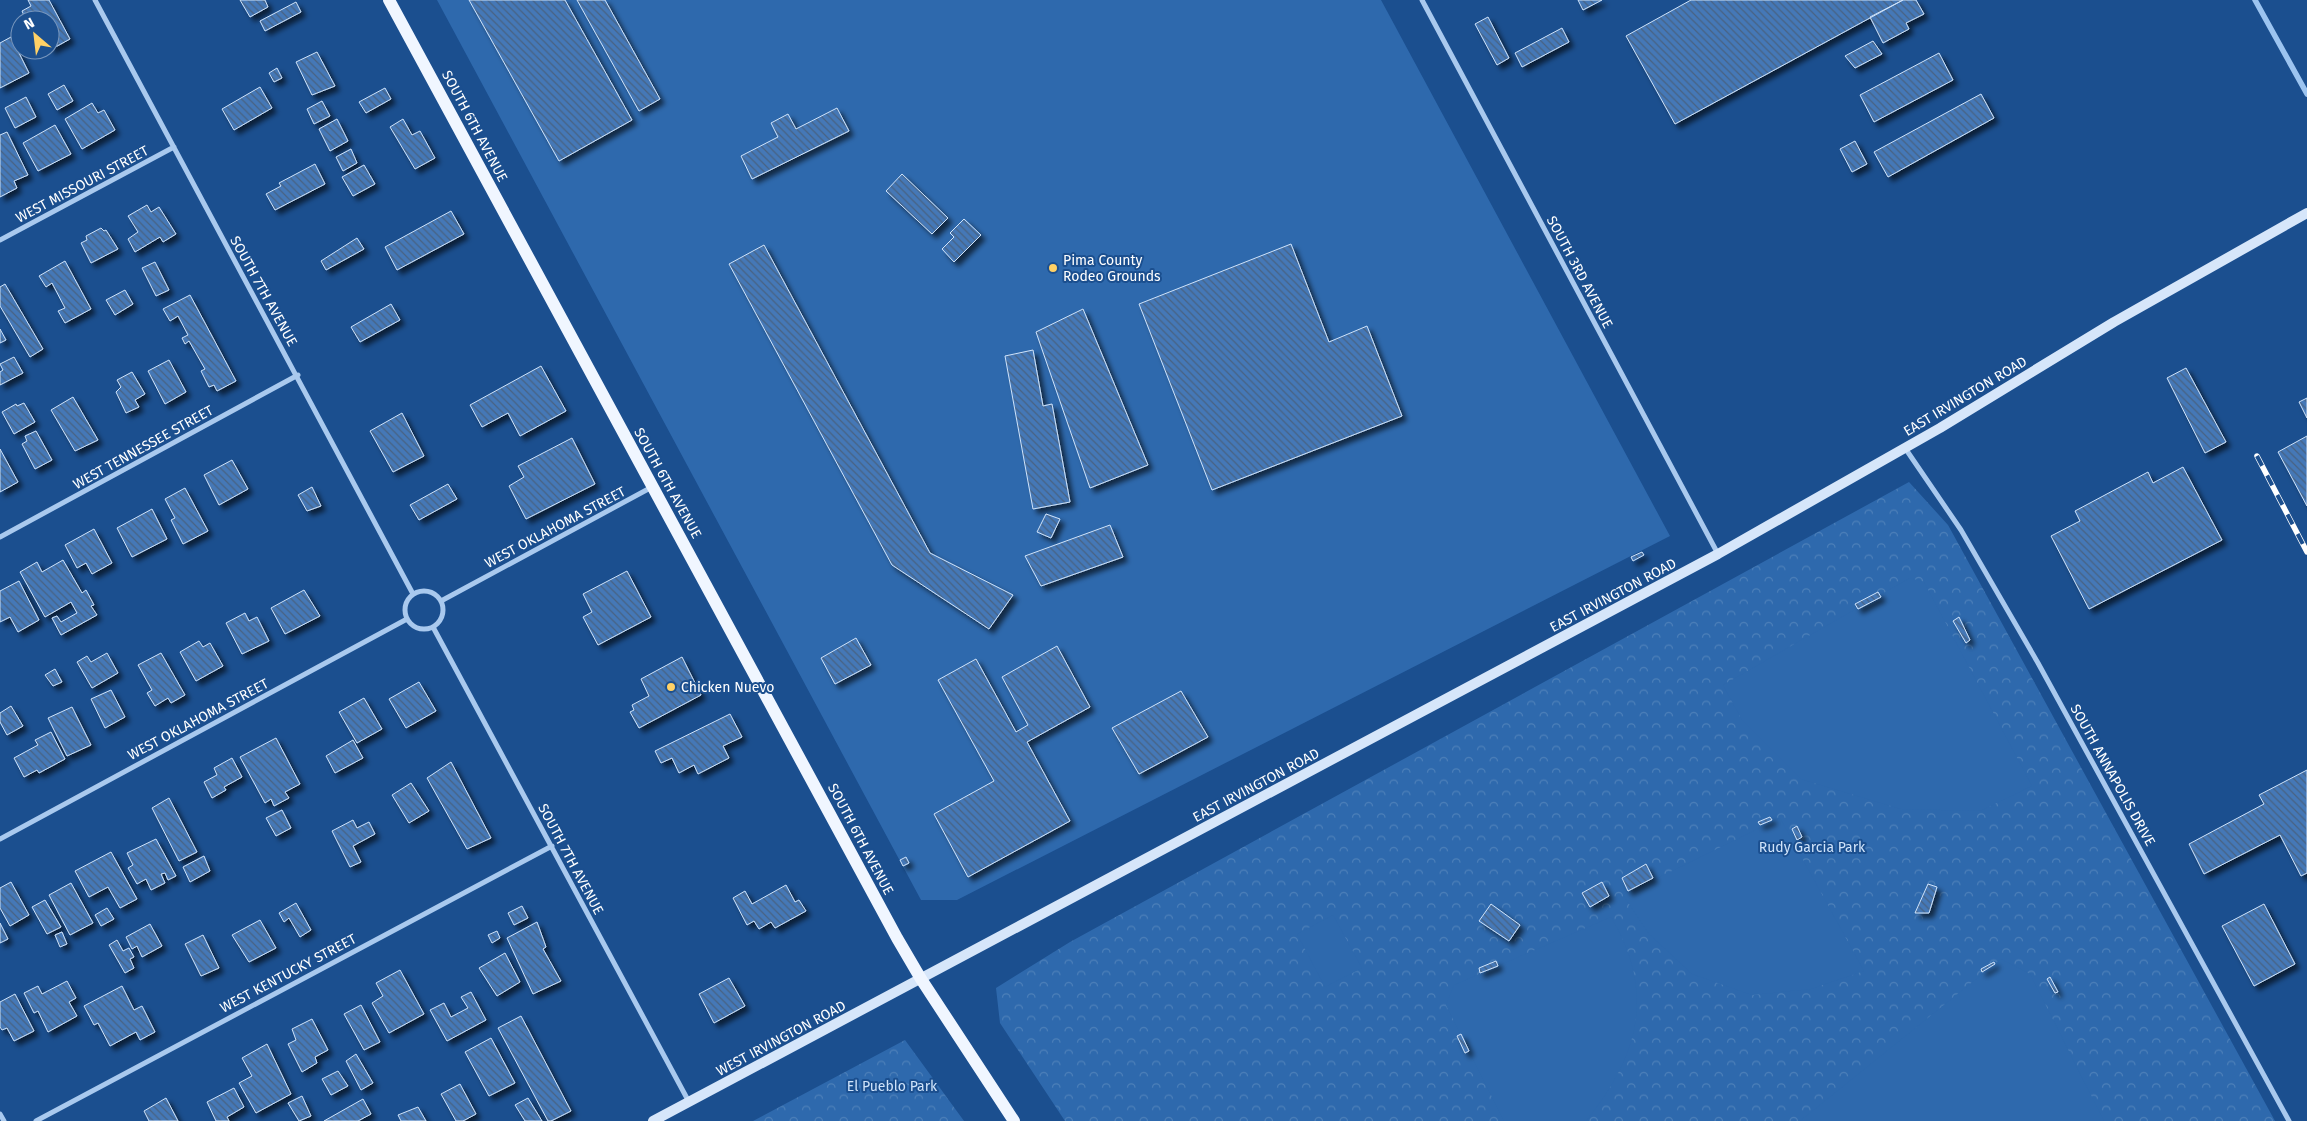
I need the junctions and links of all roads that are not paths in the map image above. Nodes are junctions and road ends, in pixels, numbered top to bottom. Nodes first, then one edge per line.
1 (95, 0) edge
2 (389, 0) edge
3 (1422, 0) edge
4 (174, 147) junction
5 (2307, 213) edge
6 (0, 240) edge
7 (298, 375) junction
8 (1905, 448) junction
9 (653, 487) junction
10 (0, 537) edge
11 (1718, 554) junction
12 (413, 594) junction
13 (441, 601) junction
14 (407, 619) junction
15 (433, 627) junction
16 (0, 838) edge
17 (552, 846) junction
18 (921, 979) junction
19 (689, 1102) junction
20 (0, 1114) edge
21 (4, 1121) edge
22 (36, 1121) edge
23 (654, 1121) edge
24 (1014, 1121) edge
25 (2289, 1121) edge

1 - 4 street, SOUTH 7TH AVENUE
2 - 9 main road, SOUTH 6TH AVENUE
3 - 11 street, SOUTH 3RD AVENUE
4 - 6 street, WEST MISSOURI STREET
4 - 7 street, SOUTH 7TH AVENUE
5 - 8 main road, EAST IRVINGTON ROAD
7 - 10 street, WEST TENNESSEE STREET
7 - 12 street, SOUTH 7TH AVENUE
8 - 11 main road, EAST IRVINGTON ROAD
8 - 25 street, SOUTH ANNAPOLIS DRIVE
9 - 13 street, WEST OKLAHOMA STREET
9 - 18 main road, SOUTH 6TH AVENUE
11 - 18 main road, EAST IRVINGTON ROAD
12 - 13 street
12 - 14 street
13 - 15 street
14 - 15 street
14 - 16 street, WEST OKLAHOMA STREET
15 - 17 street, SOUTH 7TH AVENUE
17 - 19 street, SOUTH 7TH AVENUE
17 - 22 street, WEST KENTUCKY STREET
18 - 19 main road, WEST IRVINGTON ROAD
18 - 24 main road, SOUTH 6TH AVENUE
19 - 23 main road, WEST IRVINGTON ROAD
20 - 21 street

